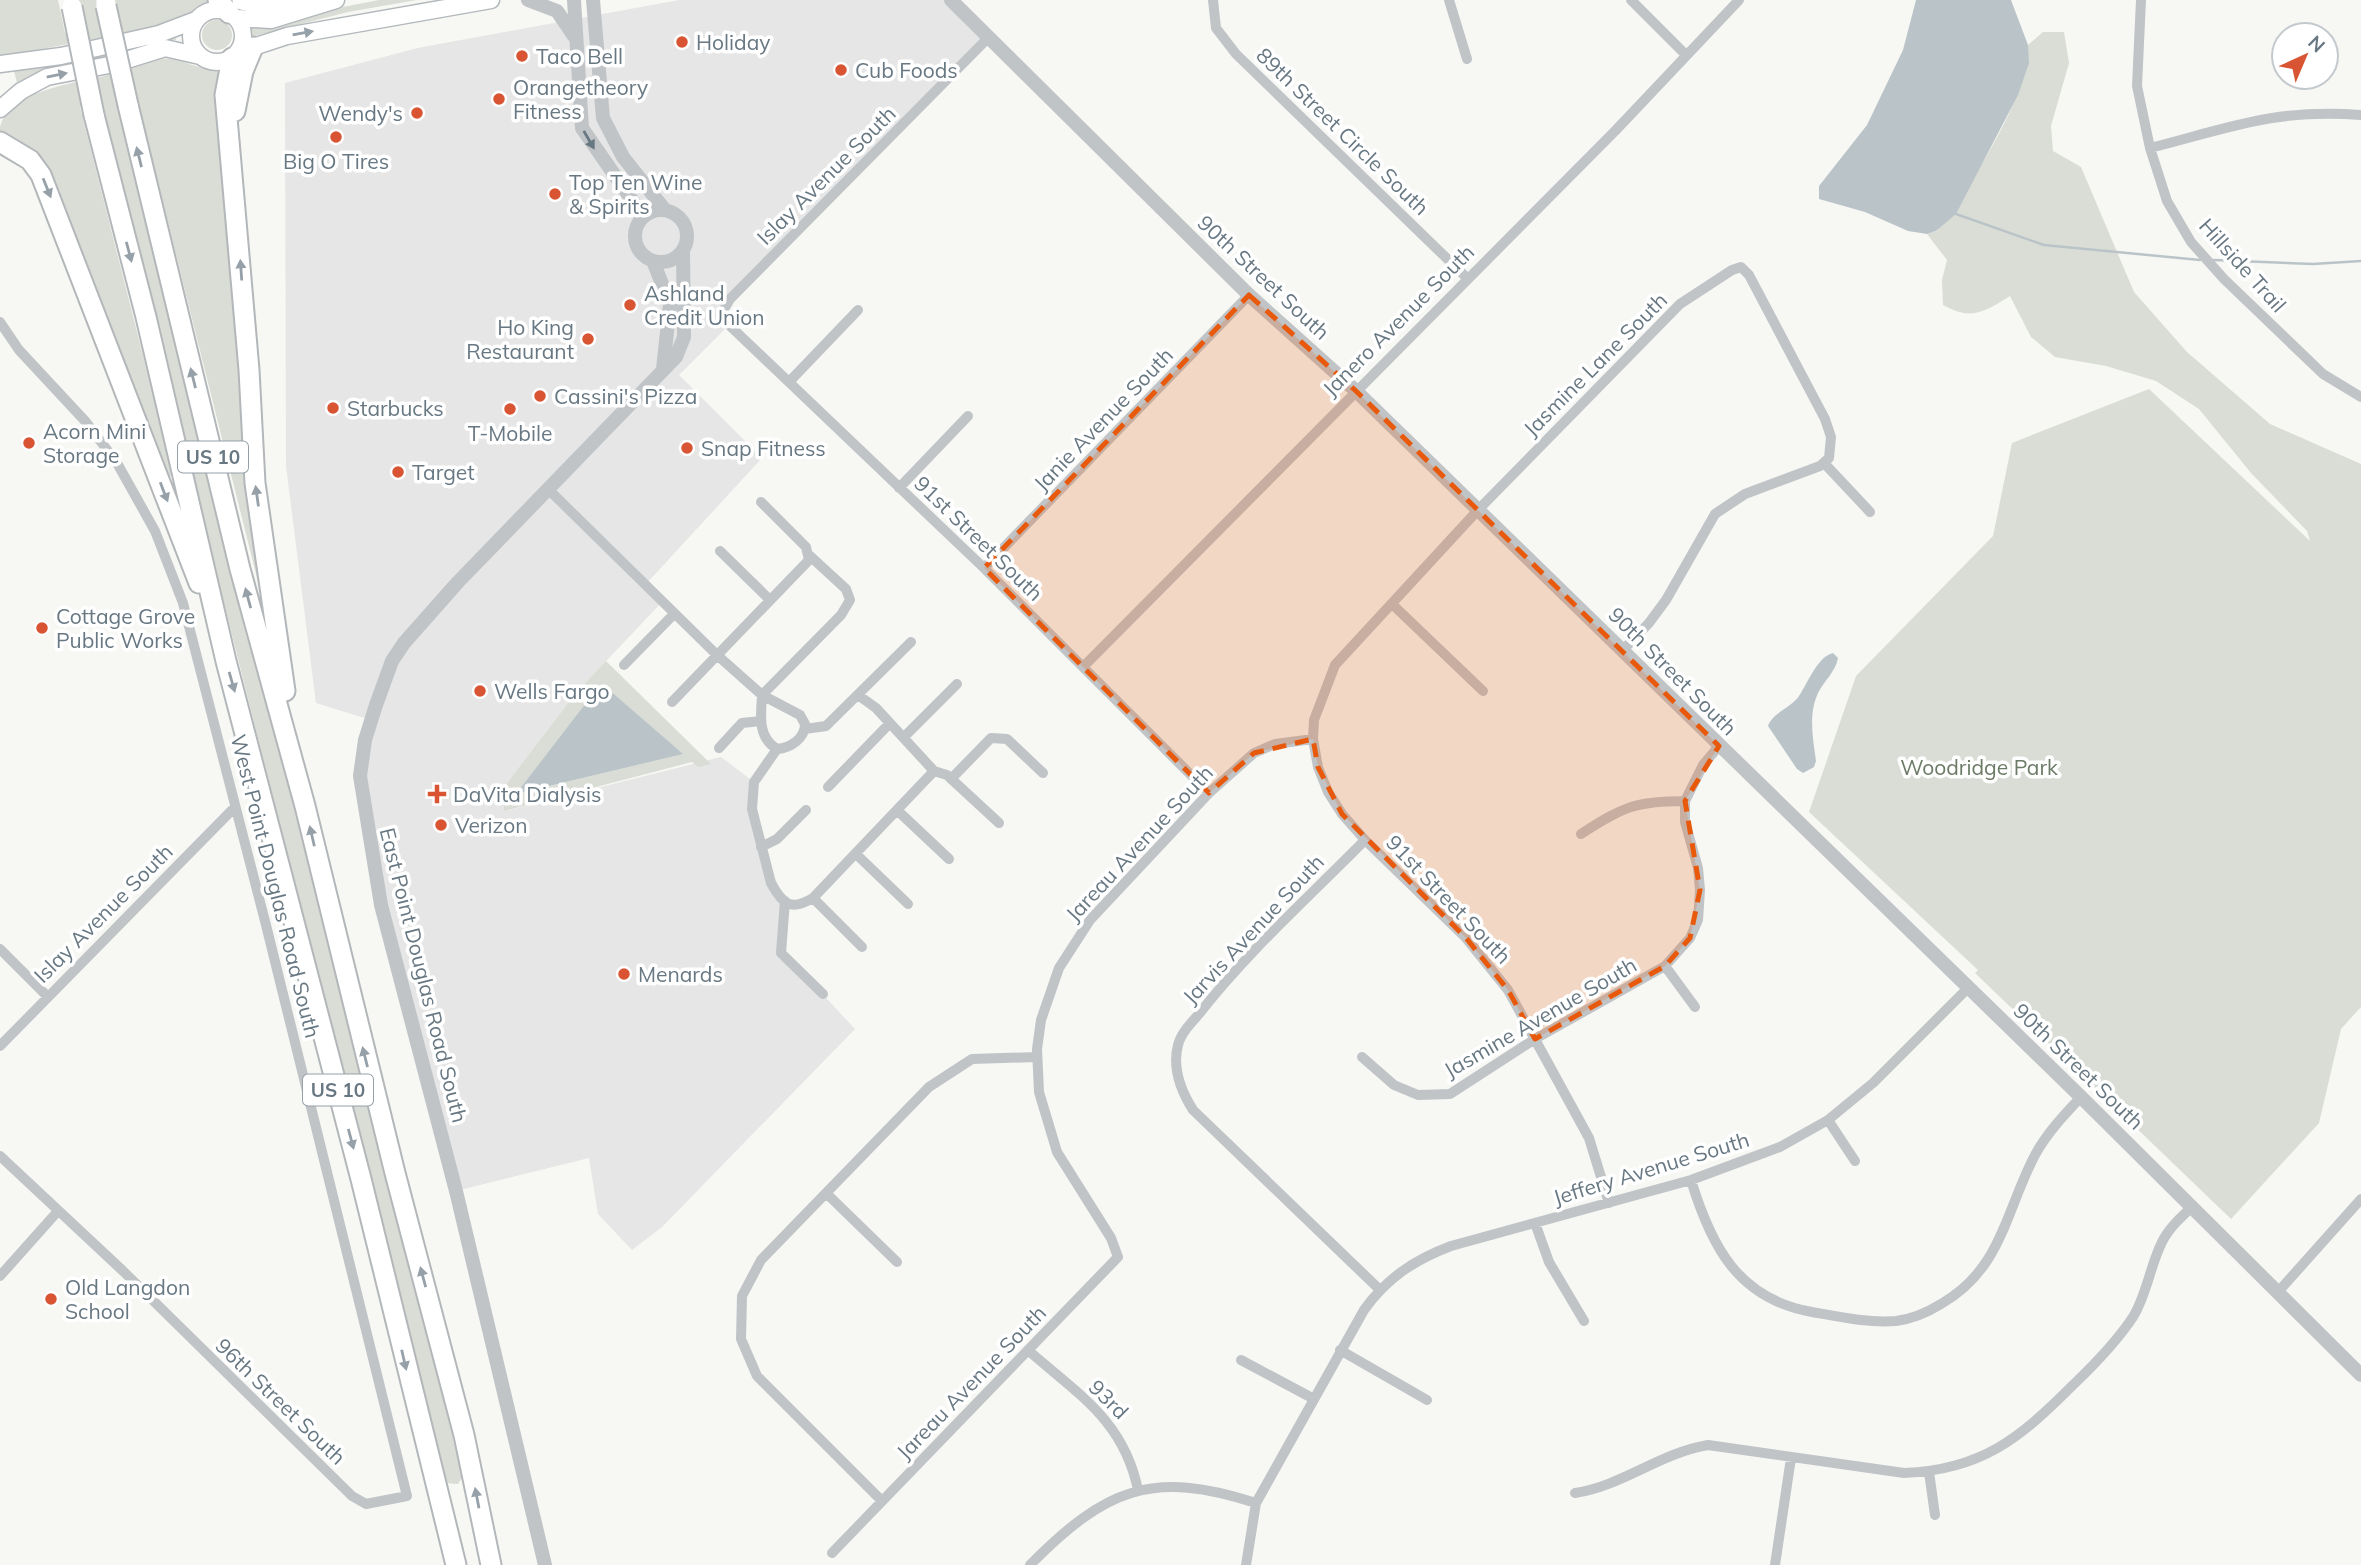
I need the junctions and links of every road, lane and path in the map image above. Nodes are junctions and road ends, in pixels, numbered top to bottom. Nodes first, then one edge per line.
1 (320, 0) edge
2 (336, 0) edge
3 (491, 0) edge
4 (528, 0) edge
5 (574, 0) edge
6 (593, 0) edge
7 (951, 0) edge
8 (1213, 0) edge
9 (1449, 0) edge
10 (1631, 0) edge
11 (1739, 0) edge
12 (2141, 0) edge
13 (106, 3) edge
14 (71, 4) edge
15 (231, 8) edge
16 (196, 20) junction
17 (988, 38) junction
18 (576, 41) junction
19 (241, 52) junction
20 (1686, 55) junction
21 (200, 56) junction
22 (1467, 59) dead end
23 (0, 64) edge
24 (0, 109) edge
25 (2361, 115) edge
26 (0, 142) edge
27 (2150, 148) junction
28 (665, 210) junction
29 (643, 216) junction
30 (683, 250) junction
31 (653, 261) junction
32 (1467, 278) junction
33 (1249, 295) junction
34 (858, 310) dead end
35 (723, 311) joint
36 (0, 322) edge
37 (663, 369) junction
38 (789, 382) junction
39 (1356, 391) junction
40 (2361, 397) edge
41 (968, 416) dead end
42 (1824, 463) junction
43 (899, 488) junction
44 (548, 489) junction
45 (761, 502) dead end
46 (1478, 510) junction
47 (1870, 512) dead end
48 (720, 551) dead end
49 (810, 556) junction
50 (984, 568) junction
51 (769, 599) junction
52 (1392, 604) junction
53 (674, 614) junction
54 (216, 615) junction
55 (911, 642) dead end
56 (1623, 650) junction
57 (717, 655) junction
58 (624, 665) dead end
59 (1084, 666) junction
60 (957, 684) dead end
61 (1483, 691) dead end
62 (762, 695) junction
63 (858, 695) junction
64 (672, 702) dead end
65 (761, 721) junction
66 (890, 723) junction
67 (805, 729) junction
68 (904, 737) junction
69 (1313, 739) junction
70 (1719, 746) junction
71 (719, 748) dead end
72 (777, 749) junction
73 (934, 771) junction
74 (1043, 773) dead end
75 (951, 779) junction
76 (828, 788) dead end
77 (1209, 793) junction
78 (1685, 801) junction
79 (305, 806) junction
80 (234, 808) junction
81 (806, 810) dead end
82 (898, 811) junction
83 (999, 823) dead end
84 (1581, 834) dead end
85 (1365, 840) junction
86 (761, 847) junction
87 (856, 854) junction
88 (949, 859) dead end
89 (813, 898) junction
90 (785, 901) junction
91 (908, 904) dead end
92 (862, 947) dead end
93 (0, 949) edge
94 (1665, 966) junction
95 (1968, 988) junction
96 (823, 994) dead end
97 (48, 997) junction
98 (1695, 1007) dead end
99 (1535, 1039) junction
100 (0, 1046) edge
101 (1037, 1057) junction
102 (1362, 1057) dead end
103 (2081, 1097) junction
104 (1828, 1120) junction
105 (0, 1156) edge
106 (1855, 1161) dead end
107 (1691, 1180) junction
108 (826, 1193) junction
109 (2361, 1199) edge
110 (1609, 1203) junction
111 (2193, 1206) junction
112 (58, 1211) junction
113 (1535, 1223) junction
114 (897, 1262) dead end
115 (0, 1276) edge
116 (1379, 1289) junction
117 (2278, 1292) junction
118 (1584, 1321) dead end
119 (1340, 1350) junction
120 (1029, 1351) junction
121 (1241, 1360) dead end
122 (2361, 1375) edge
123 (1314, 1399) junction
124 (1427, 1400) dead end
125 (1791, 1458) junction
126 (1929, 1472) junction
127 (1138, 1490) junction
128 (1575, 1493) dead end
129 (395, 1499) joint
130 (881, 1500) junction
131 (1256, 1503) junction
132 (1935, 1515) dead end
133 (831, 1553) dead end
134 (456, 1565) edge
135 (491, 1565) edge
136 (545, 1565) edge
137 (1030, 1565) edge
138 (1246, 1565) edge
139 (1775, 1565) edge

1 - 15 highway
2 - 15 main road
19 -> 3 main road
4 - 18 street
5 - 18 street
6 - 28 street
7 - 17 street, 90th Street South
8 - 32 street, 89th Street Circle South
9 - 22 street
10 - 20 street
11 - 20 street, Janero Avenue South
12 - 27 street, Hillside Trail
79 -> 13 highway, US 10, bridge
14 -> 54 highway, US 10, bridge
15 - 16 main road
15 - 19 main road
16 - 21 main road
16 - 23 main road
17 - 33 street, 90th Street South
17 - 35 street, Islay Avenue South
18 -> 29 street
19 - 21 main road
79 -> 19 highway
20 - 32 street, Janero Avenue South
24 -> 21 main road
25 - 27 street
26 -> 54 highway
27 - 40 street, Hillside Trail
28 - 29 street
28 - 30 street
29 - 31 street
30 - 31 street
30 - 37 street, East Point Douglas Road South
31 - 37 street
32 - 39 street, Janero Avenue South
33 - 39 street, 90th Street South
33 - 50 street, Janie Avenue South
34 - 38 street
35 - 38 street, 91st Street South
36 - 80 street, West Point Douglas Road South
37 - 44 street, East Point Douglas Road South
38 - 43 street, 91st Street South
39 - 46 street, 90th Street South
39 - 59 street, Janero Avenue South
41 - 43 street
42 - 46 street, Jasmine Lane South
42 - 47 street
42 - 56 street
43 - 50 street, 91st Street South
44 - 53 street
44 - 136 street, East Point Douglas Road South
45 - 49 street
46 - 52 street
46 - 56 street, 90th Street South
48 - 51 street
49 - 51 street
49 - 62 street
50 - 59 street, 91st Street South
51 - 57 street
52 - 61 street
52 - 69 street
53 - 57 street
53 - 58 street
54 -> 134 highway, US 10
55 - 63 street
56 - 70 street, 90th Street South
57 - 62 street
57 - 64 street
59 - 77 street, 91st Street South
60 - 68 street
62 - 65 street
62 - 67 street
63 - 66 street
63 - 67 street
65 - 71 street
65 - 72 street
66 - 68 street
66 - 76 street
67 - 72 street
68 - 73 street
69 - 77 street, Jareau Avenue South
69 - 85 street, 91st Street South
70 - 78 street
70 - 95 street, 90th Street South
72 - 86 street
73 - 75 street
73 - 82 street
74 - 75 street
75 - 83 street
77 - 101 street, Jareau Avenue South
78 - 84 street
78 - 94 street, Jasmine Avenue South
135 -> 79 highway, US 10
80 - 97 street, Islay Avenue South
80 - 129 street, West Point Douglas Road South
81 - 86 street
82 - 87 street
82 - 88 street
85 - 99 street, 91st Street South
85 - 116 street, Jarvis Avenue South
86 - 90 street
87 - 89 street
87 - 91 street
89 - 90 street
89 - 92 street
90 - 96 street
93 - 97 street
94 - 98 street, Jasmine Avenue South
94 - 99 street, Jasmine Avenue South
95 - 103 street, 90th Street South
95 - 104 street, Jeffery Avenue South
97 - 100 street, Islay Avenue South
99 - 102 street, Jasmine Avenue South
99 - 110 street, 91st Street South
101 - 108 street
101 - 120 street, Jareau Avenue South
103 - 107 street
103 - 111 street, 90th Street South
104 - 106 street
104 - 107 street, Jeffery Avenue South
105 - 112 street, 96th Street South
107 - 110 street, Jeffery Avenue South
108 - 114 street
108 - 130 street
109 - 117 street
110 - 113 street, Jeffery Avenue South
111 - 117 street, 90th Street South
111 - 126 street
112 - 115 street
112 - 129 street, 96th Street South
113 - 116 street, Jeffery Avenue South
113 - 118 street, Jeffery Avenue South
116 - 119 street, Jeffery Avenue South
117 - 122 street, 90th Street South
119 - 123 street, Jeffery Avenue South
119 - 124 street
120 - 127 street, 93rd
120 - 130 street, Jareau Avenue South
121 - 123 street
123 - 131 street, Jeffery Avenue South
125 - 126 street
125 - 128 street
125 - 139 street
126 - 132 street
127 - 131 street
127 - 137 street
130 - 133 street, Jareau Avenue South
131 - 138 street, Jeffery Avenue South

